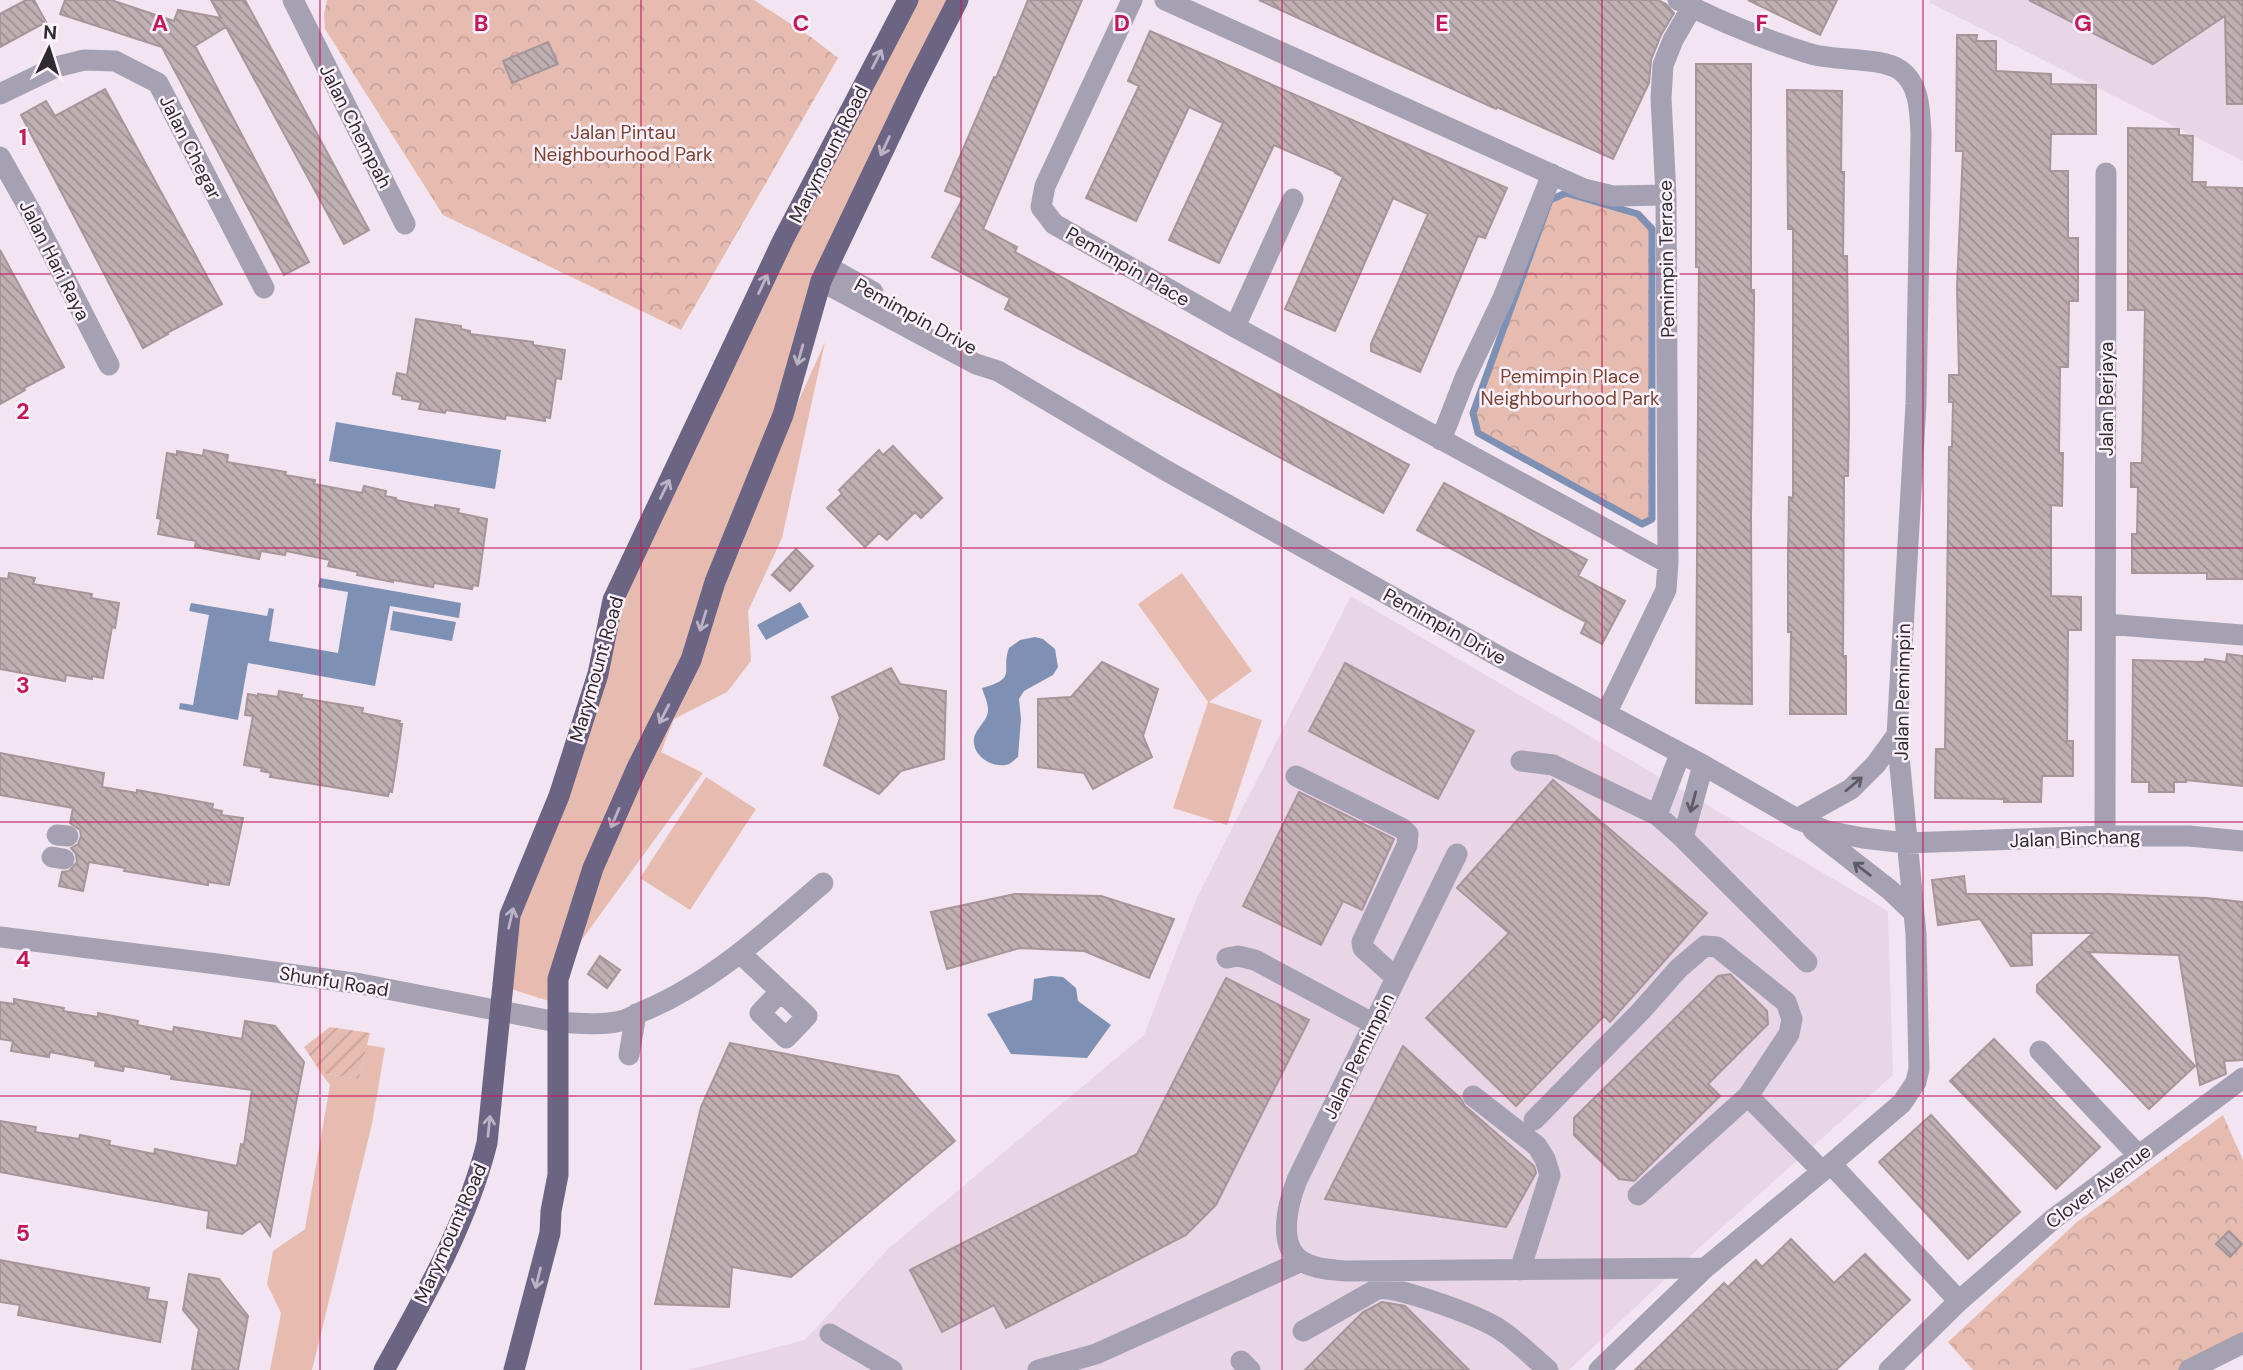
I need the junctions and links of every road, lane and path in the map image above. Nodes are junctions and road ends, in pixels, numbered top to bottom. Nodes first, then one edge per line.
1 (293, 0) edge
2 (309, 0) edge
3 (908, 0) edge
4 (958, 0) edge
5 (1132, 0) edge
6 (1165, 0) edge
7 (1685, 4) edge
8 (307, 28) junction
9 (0, 94) edge
10 (0, 158) edge
11 (2106, 173) dead end
12 (1552, 174) junction
13 (1666, 195) junction
14 (1293, 198) dead end
15 (405, 224) dead end
16 (825, 274) junction
17 (264, 288) dead end
18 (1235, 327) junction
19 (109, 365) dead end
20 (1441, 440) junction
21 (1668, 563) junction
22 (2106, 624) junction
23 (2243, 635) edge
24 (1606, 714) junction
25 (1897, 735) junction
26 (1679, 754) junction
27 (1521, 761) dead end
28 (1703, 765) junction
29 (1296, 776) dead end
30 (1657, 815) junction
31 (1797, 819) junction
32 (2105, 836) junction
33 (1683, 838) junction
34 (2243, 842) edge
35 (1906, 843) junction
36 (1457, 854) dead end
37 (823, 883) dead end
38 (1914, 913) junction
39 (0, 937) edge
40 (740, 953) junction
41 (1227, 958) dead end
42 (1807, 962) dead end
43 (1396, 978) junction
44 (781, 991) junction
45 (501, 1011) junction
46 (636, 1014) junction
47 (557, 1021) junction
48 (1374, 1024) junction
49 (2040, 1051) dead end
50 (629, 1055) dead end
51 (2243, 1077) edge
52 (1473, 1096) dead end
53 (1748, 1096) junction
54 (1534, 1120) dead end
55 (2138, 1155) junction
56 (1827, 1168) junction
57 (1638, 1195) dead end
58 (1302, 1261) junction
59 (1705, 1268) junction
60 (1520, 1270) junction
61 (1959, 1301) junction
62 (1303, 1331) dead end
63 (830, 1334) dead end
64 (2243, 1343) edge
65 (384, 1370) edge
66 (514, 1370) edge
67 (892, 1370) edge
68 (1038, 1370) edge
69 (1548, 1370) edge
70 (1599, 1370) edge
71 (1889, 1370) edge
72 (2189, 1370) edge

1 - 8 street, Jalan Chempah
2 - 8 street
45 -> 3 main road, Marymount Road
4 -> 16 main road
5 - 18 street, Pemimpin Place
6 - 12 street
7 - 13 street, Pemimpin Terrace
7 - 25 street, Jalan Pemimpin
8 - 15 street, Jalan Chempah
9 - 17 street, Jalan Chegar
10 - 19 street, Jalan Hari Raya
11 - 22 street, Jalan Berjaya
12 - 13 street
12 - 20 street
13 - 21 street, Pemimpin Terrace
14 - 18 street
16 - 24 street, Pemimpin Drive
16 -> 47 main road
18 - 20 street, Pemimpin Place
20 - 21 street, Pemimpin Place
21 - 24 street, Pemimpin Terrace
22 - 23 street
22 - 32 street, Jalan Berjaya
24 - 26 street, Pemimpin Drive
31 -> 25 street
25 - 35 street, Jalan Pemimpin
26 - 28 street, Pemimpin Drive
26 - 30 street
27 - 30 street
28 - 31 street, Pemimpin Drive
28 -> 33 street
29 - 43 street
30 - 33 street
31 - 35 street, Pemimpin Drive
38 -> 31 street
32 - 34 street, Jalan Binchang
32 - 35 street, Jalan Binchang
33 - 42 street
35 - 38 street, Jalan Pemimpin
36 - 43 street, Jalan Pemimpin
37 - 40 street, Shunfu Road
38 - 56 street, Jalan Pemimpin
39 - 45 street, Shunfu Road
40 - 44 street
40 - 46 street, Shunfu Road
41 - 48 street
43 - 48 street, Jalan Pemimpin
44 - 44 street
45 - 47 street, Shunfu Road
65 -> 45 main road, Marymount Road
46 - 47 street, Shunfu Road
46 - 50 street
47 -> 66 main road
48 - 58 street, Jalan Pemimpin
49 - 55 street
51 - 55 street, Clover Avenue
52 - 60 street
53 - 54 street
53 - 56 street
53 - 57 street
55 - 61 street, Clover Avenue
56 - 59 street, Jalan Pemimpin
56 - 61 street
58 - 60 street
58 - 68 street
59 - 60 street
59 - 70 street, Jalan Pemimpin
61 - 71 street, Clover Avenue
62 - 69 street
63 - 67 street
64 - 72 street

